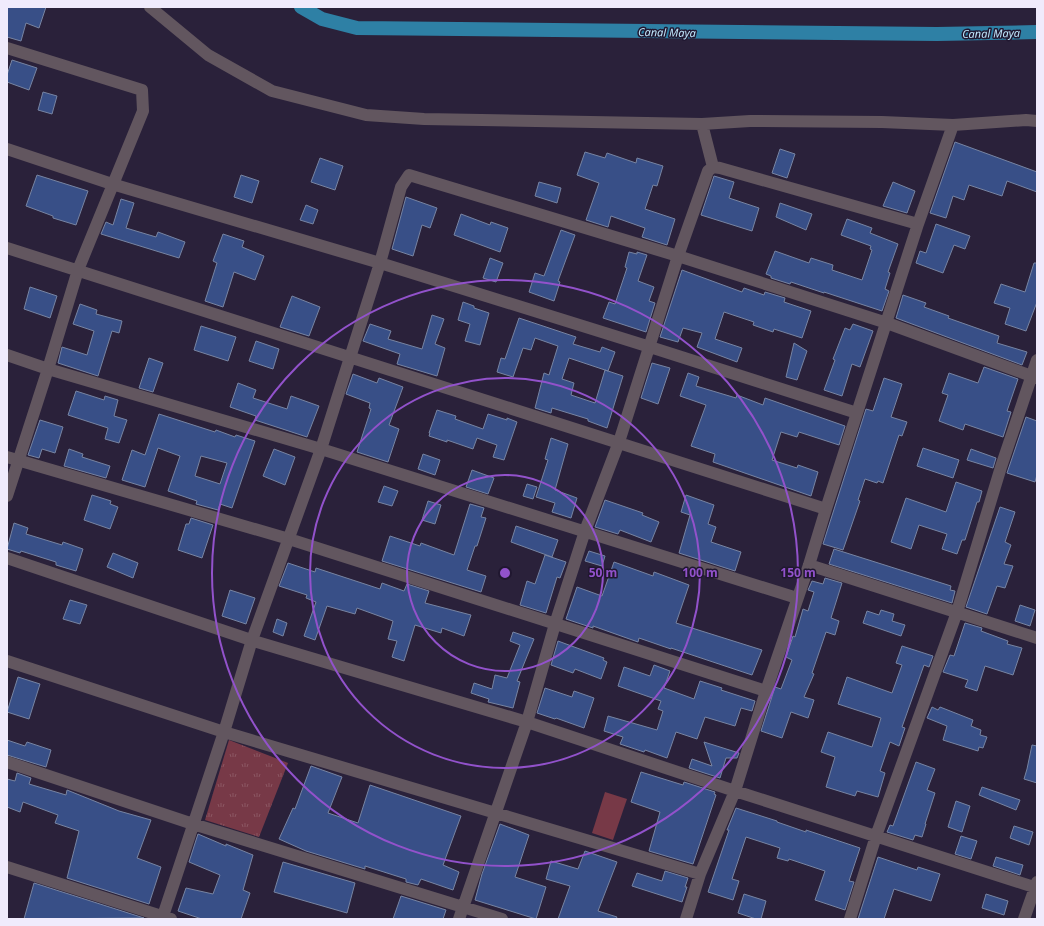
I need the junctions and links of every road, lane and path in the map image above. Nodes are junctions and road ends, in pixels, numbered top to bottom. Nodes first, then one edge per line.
1 (150, 7) edge
2 (7, 48) edge
3 (1037, 121) edge
4 (702, 124) junction
5 (953, 125) junction
6 (7, 149) edge
7 (713, 167) junction
8 (112, 184) junction
9 (918, 224) junction
10 (7, 248) edge
11 (678, 256) junction
12 (380, 263) junction
13 (78, 270) junction
14 (886, 323) junction
15 (650, 347) junction
16 (7, 355) edge
17 (350, 358) junction
18 (1037, 360) edge
19 (48, 369) junction
20 (1034, 378) edge
21 (857, 413) junction
22 (619, 442) junction
23 (321, 449) junction
24 (12, 459) edge
25 (7, 496) edge
26 (826, 509) junction
27 (585, 531) junction
28 (289, 539) junction
29 (7, 558) edge
30 (809, 565) junction
31 (797, 598) junction
32 (957, 612) junction
33 (555, 624) junction
34 (1037, 638) edge
35 (252, 640) junction
36 (7, 661) edge
37 (766, 691) junction
38 (527, 722) junction
39 (224, 732) junction
40 (7, 762) edge
41 (735, 791) junction
42 (496, 814) junction
43 (193, 824) junction
44 (876, 836) junction
45 (7, 867) edge
46 (700, 874) junction
47 (1036, 886) edge
48 (464, 906) junction
49 (165, 918) edge
50 (459, 919) edge
51 (502, 919) edge
52 (686, 919) edge
53 (850, 919) edge
54 (1024, 919) edge

1 - 4 street
2 - 8 street
3 - 5 street
4 - 5 street
4 - 7 street
5 - 9 street
6 - 8 street
7 - 9 street
7 - 11 street
8 - 12 street
8 - 13 street
9 - 14 street
10 - 13 street
11 - 12 street
11 - 14 street
11 - 15 street
12 - 15 street
12 - 17 street
13 - 17 street
13 - 19 street
14 - 20 street
14 - 21 street
15 - 21 street
15 - 22 street
16 - 19 street
17 - 22 street
17 - 23 street
18 - 20 street
19 - 23 street
19 - 24 street
20 - 32 street
21 - 26 street
22 - 26 street
22 - 27 street
23 - 27 street
23 - 28 street
24 - 25 street
24 - 28 street
26 - 30 street
27 - 31 street
27 - 33 street
28 - 33 street
28 - 35 street
29 - 35 street
30 - 31 street
30 - 32 street
31 - 37 street
32 - 34 street
32 - 44 street
33 - 37 street
33 - 38 street
35 - 38 street
35 - 39 street
36 - 39 street
37 - 41 street
38 - 41 street
38 - 42 street
39 - 42 street
39 - 43 street
40 - 43 street
41 - 44 street
41 - 46 street
42 - 46 street
42 - 48 street
43 - 48 street
43 - 49 street
44 - 47 street
44 - 53 street
45 - 49 street
46 - 52 street
47 - 54 street
48 - 50 street
48 - 51 street

